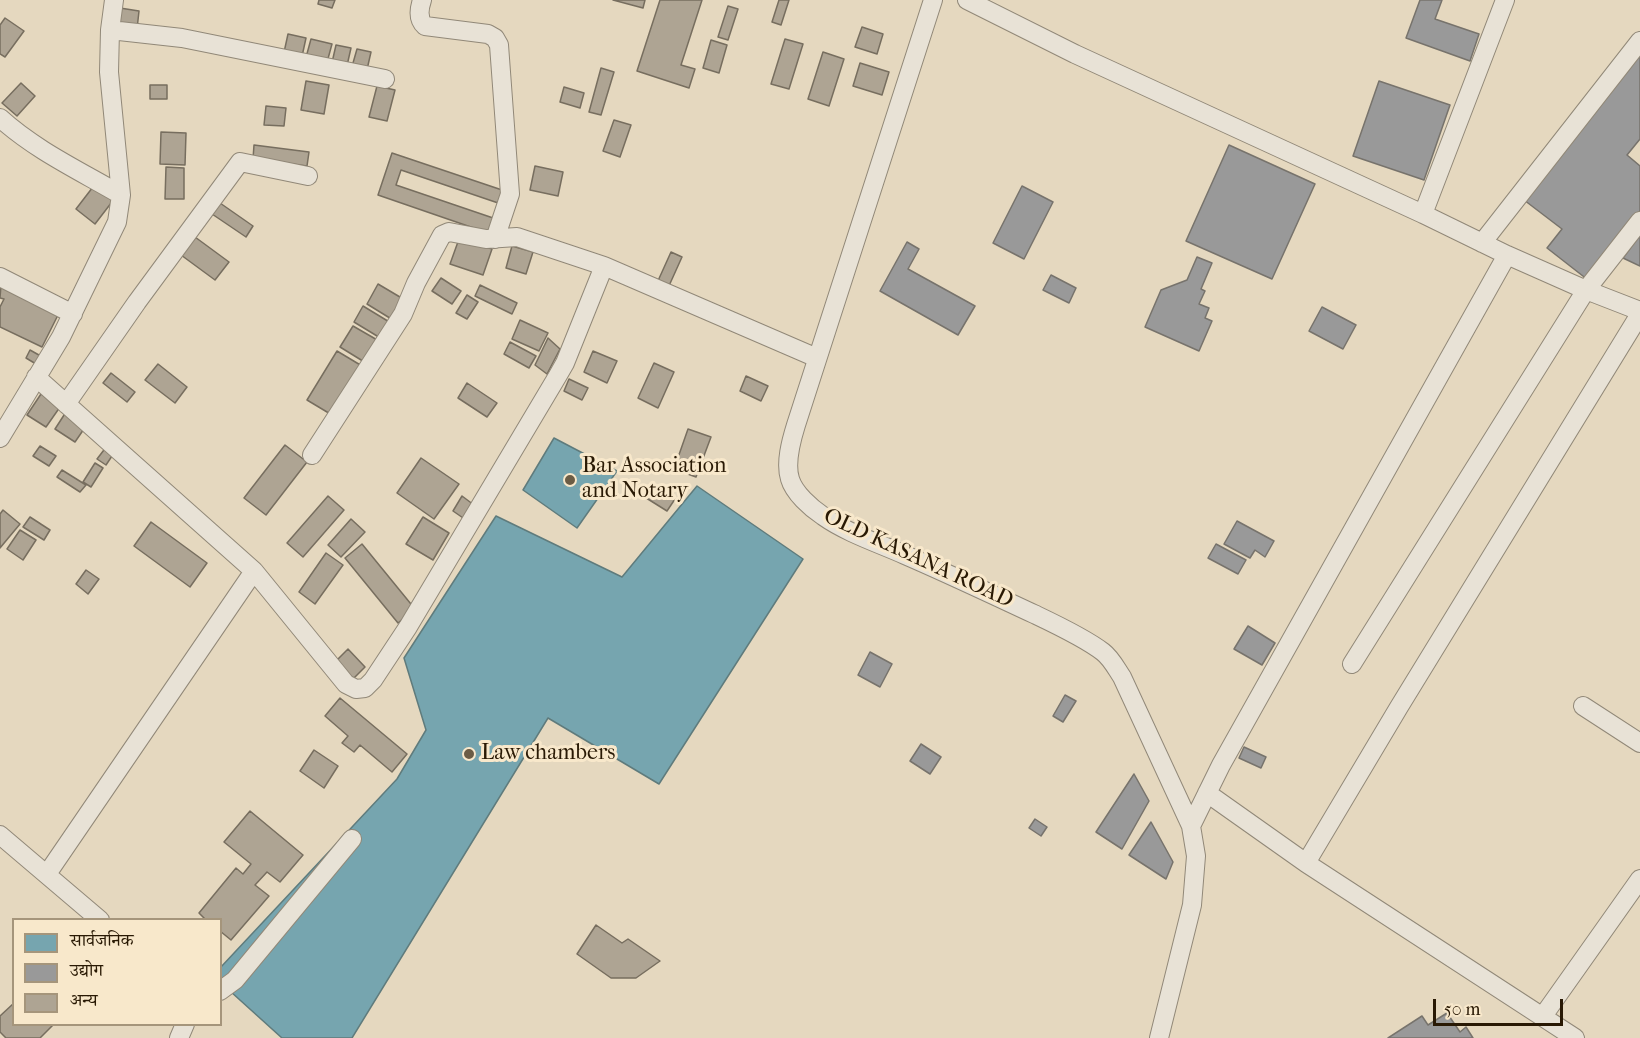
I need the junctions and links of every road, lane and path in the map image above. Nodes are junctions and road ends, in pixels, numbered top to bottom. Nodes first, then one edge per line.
1 (114, 0) edge
2 (422, 0) edge
3 (933, 0) edge
4 (967, 0) edge
5 (1505, 0) edge
6 (110, 30) junction
7 (1640, 41) edge
8 (385, 80) dead end
9 (0, 118) edge
10 (308, 176) dead end
11 (121, 195) junction
12 (1423, 214) junction
13 (1640, 221) edge
14 (495, 239) junction
15 (1482, 243) junction
16 (1507, 255) junction
17 (604, 266) junction
18 (0, 277) edge
19 (1586, 290) junction
20 (1640, 313) edge
21 (73, 314) junction
22 (817, 358) junction
23 (36, 376) junction
24 (66, 404) junction
25 (0, 438) edge
26 (312, 455) dead end
27 (254, 571) junction
28 (1352, 664) dead end
29 (1583, 706) dead end
30 (1640, 743) edge
31 (1207, 793) junction
32 (1191, 826) junction
33 (0, 835) edge
34 (352, 839) dead end
35 (1306, 863) junction
36 (47, 874) junction
37 (1640, 879) edge
38 (98, 918) edge
39 (222, 990) edge
40 (1543, 1016) junction
41 (1159, 1038) edge
42 (1575, 1038) edge

1 - 6 street
2 - 14 street
3 - 22 street, OLD KASANA ROAD
4 - 12 street
5 - 12 street
6 - 8 street
6 - 11 street
7 - 15 street
9 - 11 street
10 - 24 street
11 - 21 street
12 - 15 street
13 - 19 street
14 - 17 street
14 - 26 street
15 - 16 street
16 - 19 street
16 - 31 street
17 - 22 street
17 - 27 street
18 - 21 street
19 - 20 street
19 - 28 street
20 - 35 street
21 - 23 street
22 - 32 street, OLD KASANA ROAD
23 - 24 street
23 - 25 street
24 - 27 street
27 - 36 street
29 - 30 street
31 - 32 street
31 - 35 street
32 - 41 street, OLD KASANA ROAD
33 - 36 street
34 - 39 street
35 - 40 street
36 - 38 street
37 - 40 street
40 - 42 street

